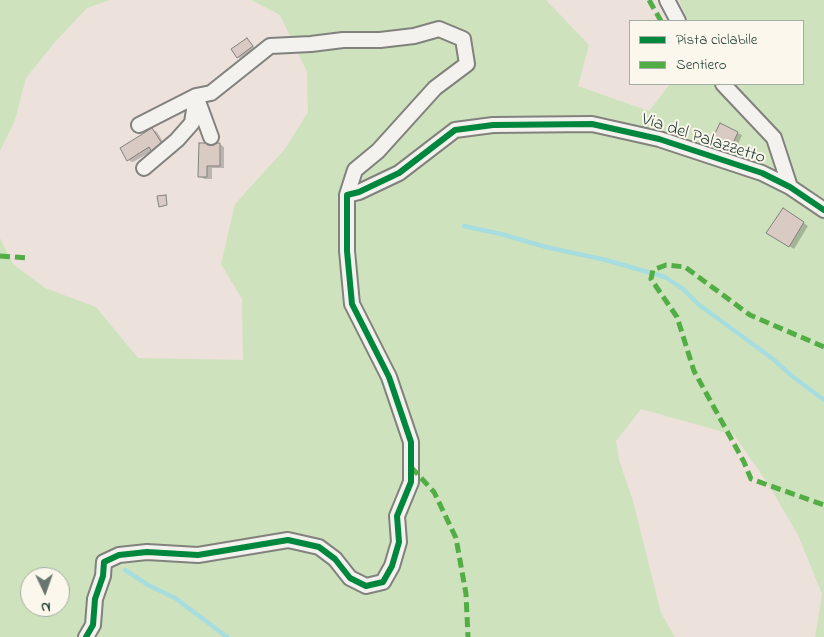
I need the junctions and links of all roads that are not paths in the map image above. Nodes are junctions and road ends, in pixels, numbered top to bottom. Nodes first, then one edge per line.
1 (667, 0) edge
2 (677, 20) edge
3 (724, 85) edge
4 (196, 96) junction
5 (139, 125) dead end
6 (211, 137) dead end
7 (144, 168) dead end
8 (790, 187) junction
9 (347, 195) junction
10 (824, 210) edge
11 (86, 637) edge

1 - 2 street
3 - 8 street
4 - 5 street
4 - 6 street
4 - 7 street
4 - 9 street
8 - 9 street, Via del Palazzetto
8 - 10 street, Via del Palazzetto
9 - 11 street

